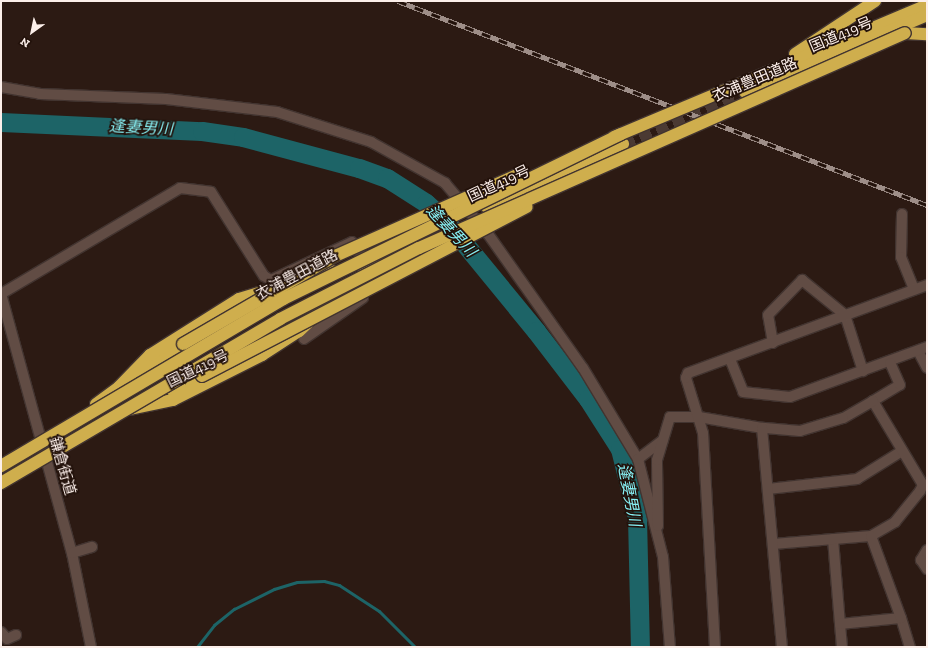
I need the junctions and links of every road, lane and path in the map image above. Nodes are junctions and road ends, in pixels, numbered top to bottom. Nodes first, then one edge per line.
1 (875, 1) edge
2 (927, 5) edge
3 (927, 15) edge
4 (927, 23) edge
5 (905, 33) junction
6 (927, 34) edge
7 (766, 73) junction
8 (1, 87) edge
9 (745, 92) tunnel mouth
10 (622, 139) junction
11 (618, 157) junction
12 (902, 214) dead end
13 (389, 253) junction
14 (361, 255) dead end
15 (374, 275) dead end
16 (927, 285) edge
17 (914, 289) junction
18 (1, 294) edge
19 (845, 316) junction
20 (304, 339) dead end
21 (773, 343) junction
22 (923, 349) edge
23 (730, 359) junction
24 (890, 363) junction
25 (927, 368) edge
26 (863, 370) junction
27 (119, 387) junction
28 (873, 401) junction
29 (136, 407) junction
30 (699, 417) junction
31 (762, 428) junction
32 (663, 440) junction
33 (39, 441) junction
34 (902, 451) junction
35 (42, 454) junction
36 (638, 459) junction
37 (1, 462) edge
38 (1, 466) edge
39 (1, 482) edge
40 (768, 489) junction
41 (658, 531) junction
42 (871, 536) junction
43 (833, 539) junction
44 (773, 544) junction
45 (92, 547) dead end
46 (927, 550) edge
47 (72, 553) junction
48 (927, 569) edge
49 (901, 618) junction
50 (840, 624) junction
51 (1, 632) edge
52 (16, 635) dead end
53 (91, 647) edge
54 (670, 647) edge
55 (715, 647) edge
56 (782, 647) edge
57 (842, 647) edge
58 (910, 647) edge

1 - 7 highway, 衣浦豊田道路
2 - 7 highway, 衣浦豊田道路
3 - 9 highway, 国道419号
4 - 5 highway, 衣浦豊田道路
5 - 6 highway, 衣浦豊田道路
5 - 11 highway, 衣浦豊田道路, bridge
7 - 10 highway, 衣浦豊田道路, bridge
8 - 36 street
10 - 13 highway, 国道419号
10 - 27 highway, 衣浦豊田道路, bridge
10 - 38 highway, 衣浦豊田道路, bridge
11 - 29 highway, 衣浦豊田道路, bridge
11 - 39 highway, 衣浦豊田道路, bridge
12 - 17 street
13 - 27 highway, 国道419号
13 - 29 highway, 国道419号
14 - 18 street
15 - 20 street
16 - 17 street
17 - 19 street
18 - 33 street, 鎌倉街道
19 - 21 street
19 - 21 street
19 - 26 street
21 - 23 street
22 - 24 street
22 - 25 street
23 - 26 street
23 - 30 street
24 - 26 street
24 - 28 street
27 - 33 highway, 国道419号
28 - 31 street
28 - 34 street
29 - 35 highway, 国道419号
30 - 31 street
30 - 32 street
30 - 55 street
31 - 40 street
32 - 36 street
32 - 41 street
33 - 35 street, 鎌倉街道
33 - 37 highway, 国道419号
34 - 40 street
34 - 42 street
35 - 39 highway, 国道419号
35 - 47 street, 鎌倉街道
36 - 41 street
40 - 44 street
41 - 54 street
42 - 43 street
42 - 49 street
43 - 44 street
43 - 50 street
44 - 56 street
45 - 47 street
46 - 48 street
47 - 53 street, 鎌倉街道
49 - 50 street
49 - 58 street
50 - 57 street
51 - 52 street

